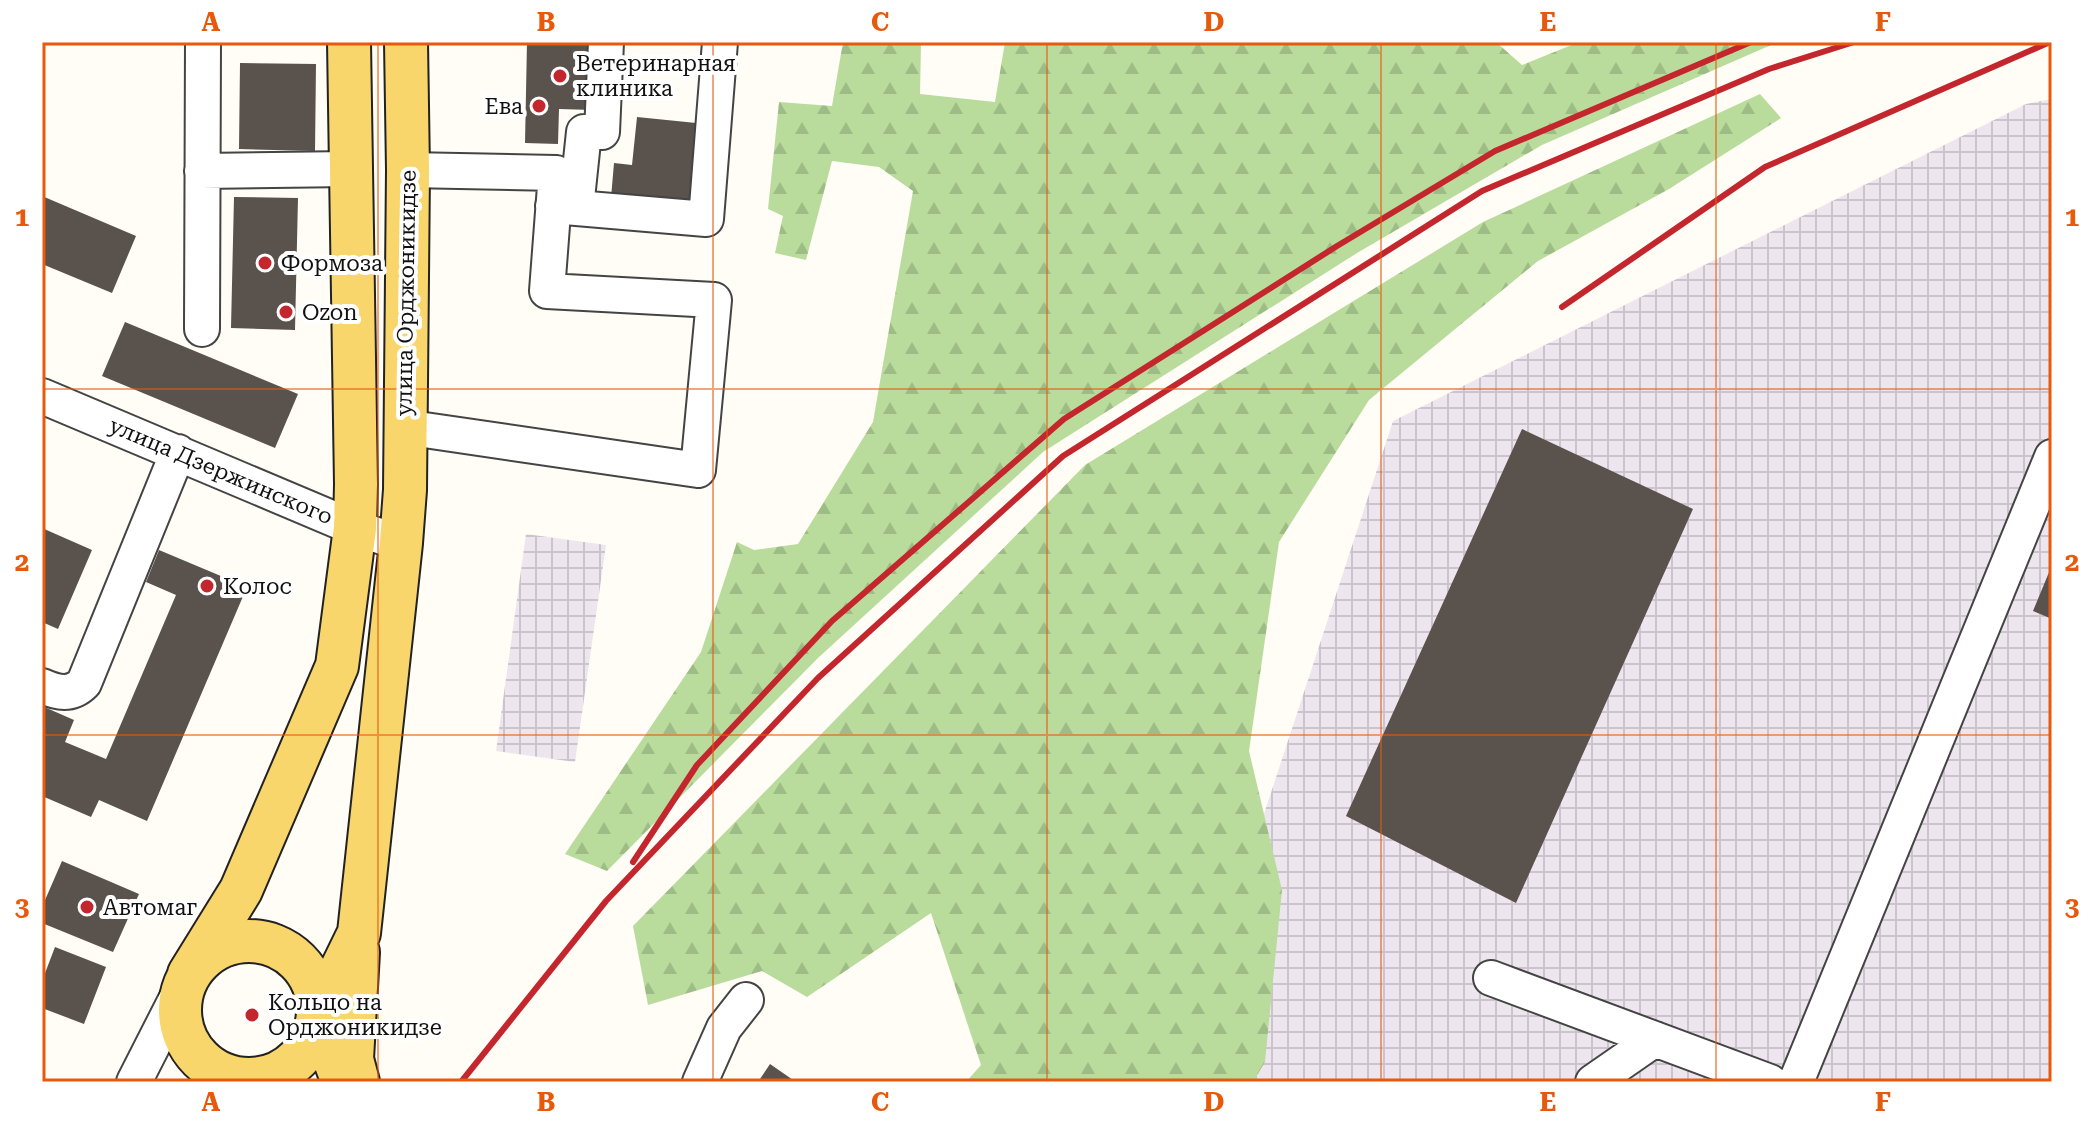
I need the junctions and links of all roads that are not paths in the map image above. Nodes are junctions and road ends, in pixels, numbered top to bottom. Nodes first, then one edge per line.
1 (203, 42) edge
2 (349, 42) edge
3 (406, 42) edge
4 (606, 42) edge
5 (720, 42) edge
6 (350, 169) junction
7 (408, 170) junction
8 (202, 171) junction
9 (565, 207) junction
10 (202, 329) dead end
11 (42, 396) edge
12 (404, 427) junction
13 (178, 452) junction
14 (2052, 457) edge
15 (355, 528) junction
16 (401, 543) junction
17 (42, 686) edge
18 (359, 933) junction
19 (189, 974) junction
20 (1491, 978) dead end
21 (746, 1000) dead end
22 (318, 1017) junction
23 (1655, 1039) junction
24 (243, 1081) edge
25 (134, 1082) edge
26 (343, 1082) edge
27 (358, 1082) edge
28 (700, 1082) edge
29 (1593, 1082) edge
30 (1770, 1082) edge
31 (1796, 1082) edge

1 - 8 street
2 - 6 main road
3 - 7 main road, улица Орджоникидзе
4 - 9 street
5 - 9 street
6 - 8 street
6 - 15 main road
7 - 9 street
7 - 12 main road, улица Орджоникидзе
8 - 10 street
9 - 12 street
11 - 13 street, улица Дзержинского
12 - 16 main road, улица Орджоникидзе
13 - 15 street, улица Дзержинского
13 - 17 street
14 - 31 street
15 - 16 street, улица Дзержинского
15 - 19 main road
16 - 18 main road, улица Орджоникидзе
18 - 22 main road
18 - 27 main road, улица Орджоникидзе
19 - 22 main road
19 - 24 main road
19 - 25 street
20 - 23 street
21 - 28 street
22 - 24 main road
22 - 26 main road
23 - 29 street
23 - 30 street

